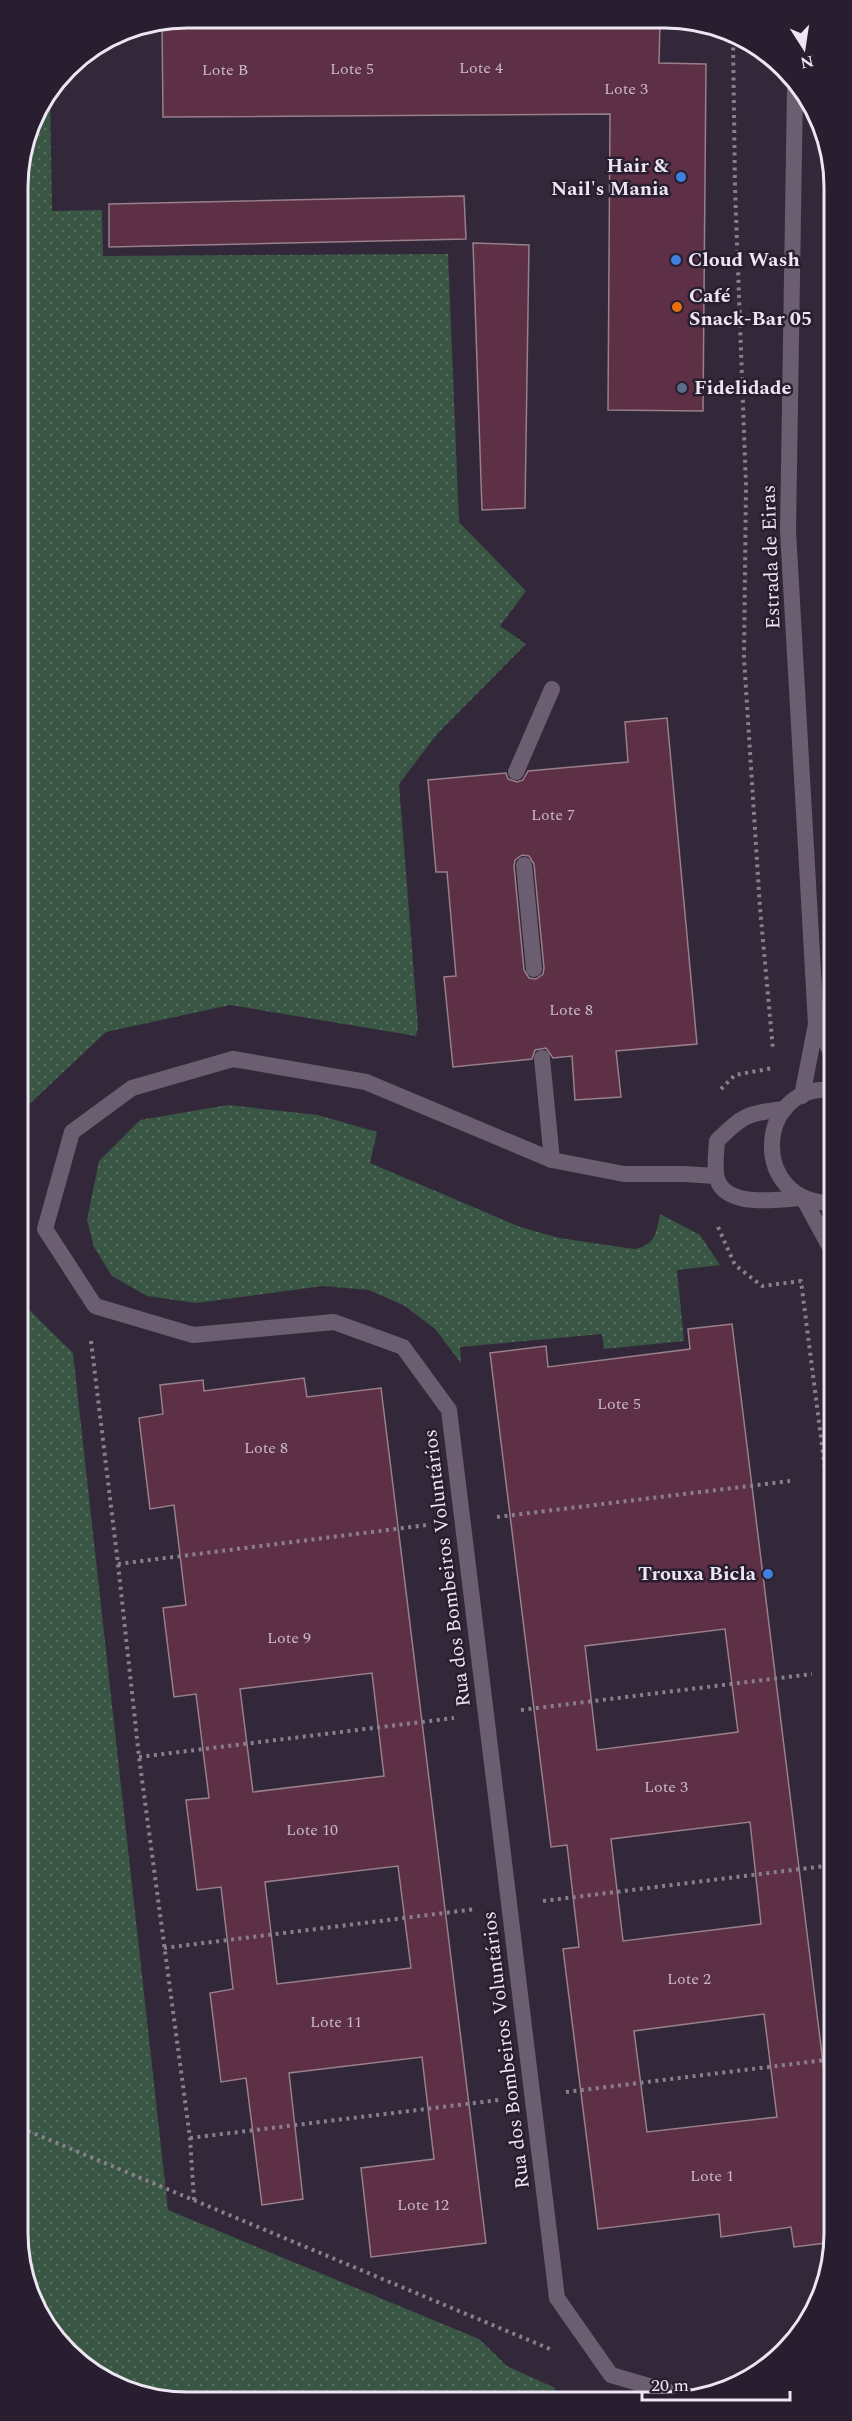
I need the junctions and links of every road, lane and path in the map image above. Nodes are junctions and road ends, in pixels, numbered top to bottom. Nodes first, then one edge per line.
1 (733, 45) edge
2 (795, 97) edge
3 (552, 689) dead end
4 (516, 772) dead end
5 (524, 865) dead end
6 (534, 969) dead end
7 (816, 1024) junction
8 (824, 1038) edge
9 (542, 1059) dead end
10 (735, 1075) dead end
11 (824, 1090) edge
12 (802, 1096) junction
13 (785, 1109) junction
14 (552, 1160) junction
15 (716, 1176) junction
16 (803, 1198) junction
17 (824, 1203) edge
18 (823, 1235) edge
19 (801, 1281) dead end
20 (95, 1306) junction
21 (823, 1457) edge
22 (789, 1481) dead end
23 (510, 1516) dead end
24 (399, 1529) dead end
25 (118, 1564) junction
26 (812, 1674) dead end
27 (534, 1708) dead end
28 (422, 1722) dead end
29 (139, 1757) junction
30 (823, 1866) edge
31 (557, 1899) dead end
32 (445, 1913) dead end
33 (164, 1948) junction
34 (823, 2060) edge
35 (580, 2090) dead end
36 (468, 2103) dead end
37 (28, 2131) edge
38 (190, 2138) junction
39 (194, 2200) junction
40 (556, 2352) dead end
41 (669, 2392) edge

1 - 10 path
2 - 7 street, Estrada de Eiras
3 - 4 street
5 - 6 street
7 - 8 street, Estrada de Eiras
7 - 12 street, Estrada de Eiras
9 - 14 street
11 - 12 street
12 - 13 street
13 - 15 street
13 - 16 street
14 - 15 street
14 - 20 street
15 - 16 street
16 - 17 street
16 - 18 street
19 - 21 path
20 - 25 path
20 - 41 street, Rua dos Bombeiros Voluntários
22 - 23 path
24 - 25 path
25 - 29 path
26 - 27 path
28 - 29 path
29 - 33 path
30 - 31 path
32 - 33 path
33 - 38 path
34 - 35 path
36 - 38 path
37 - 39 path
38 - 39 path
39 - 40 path

